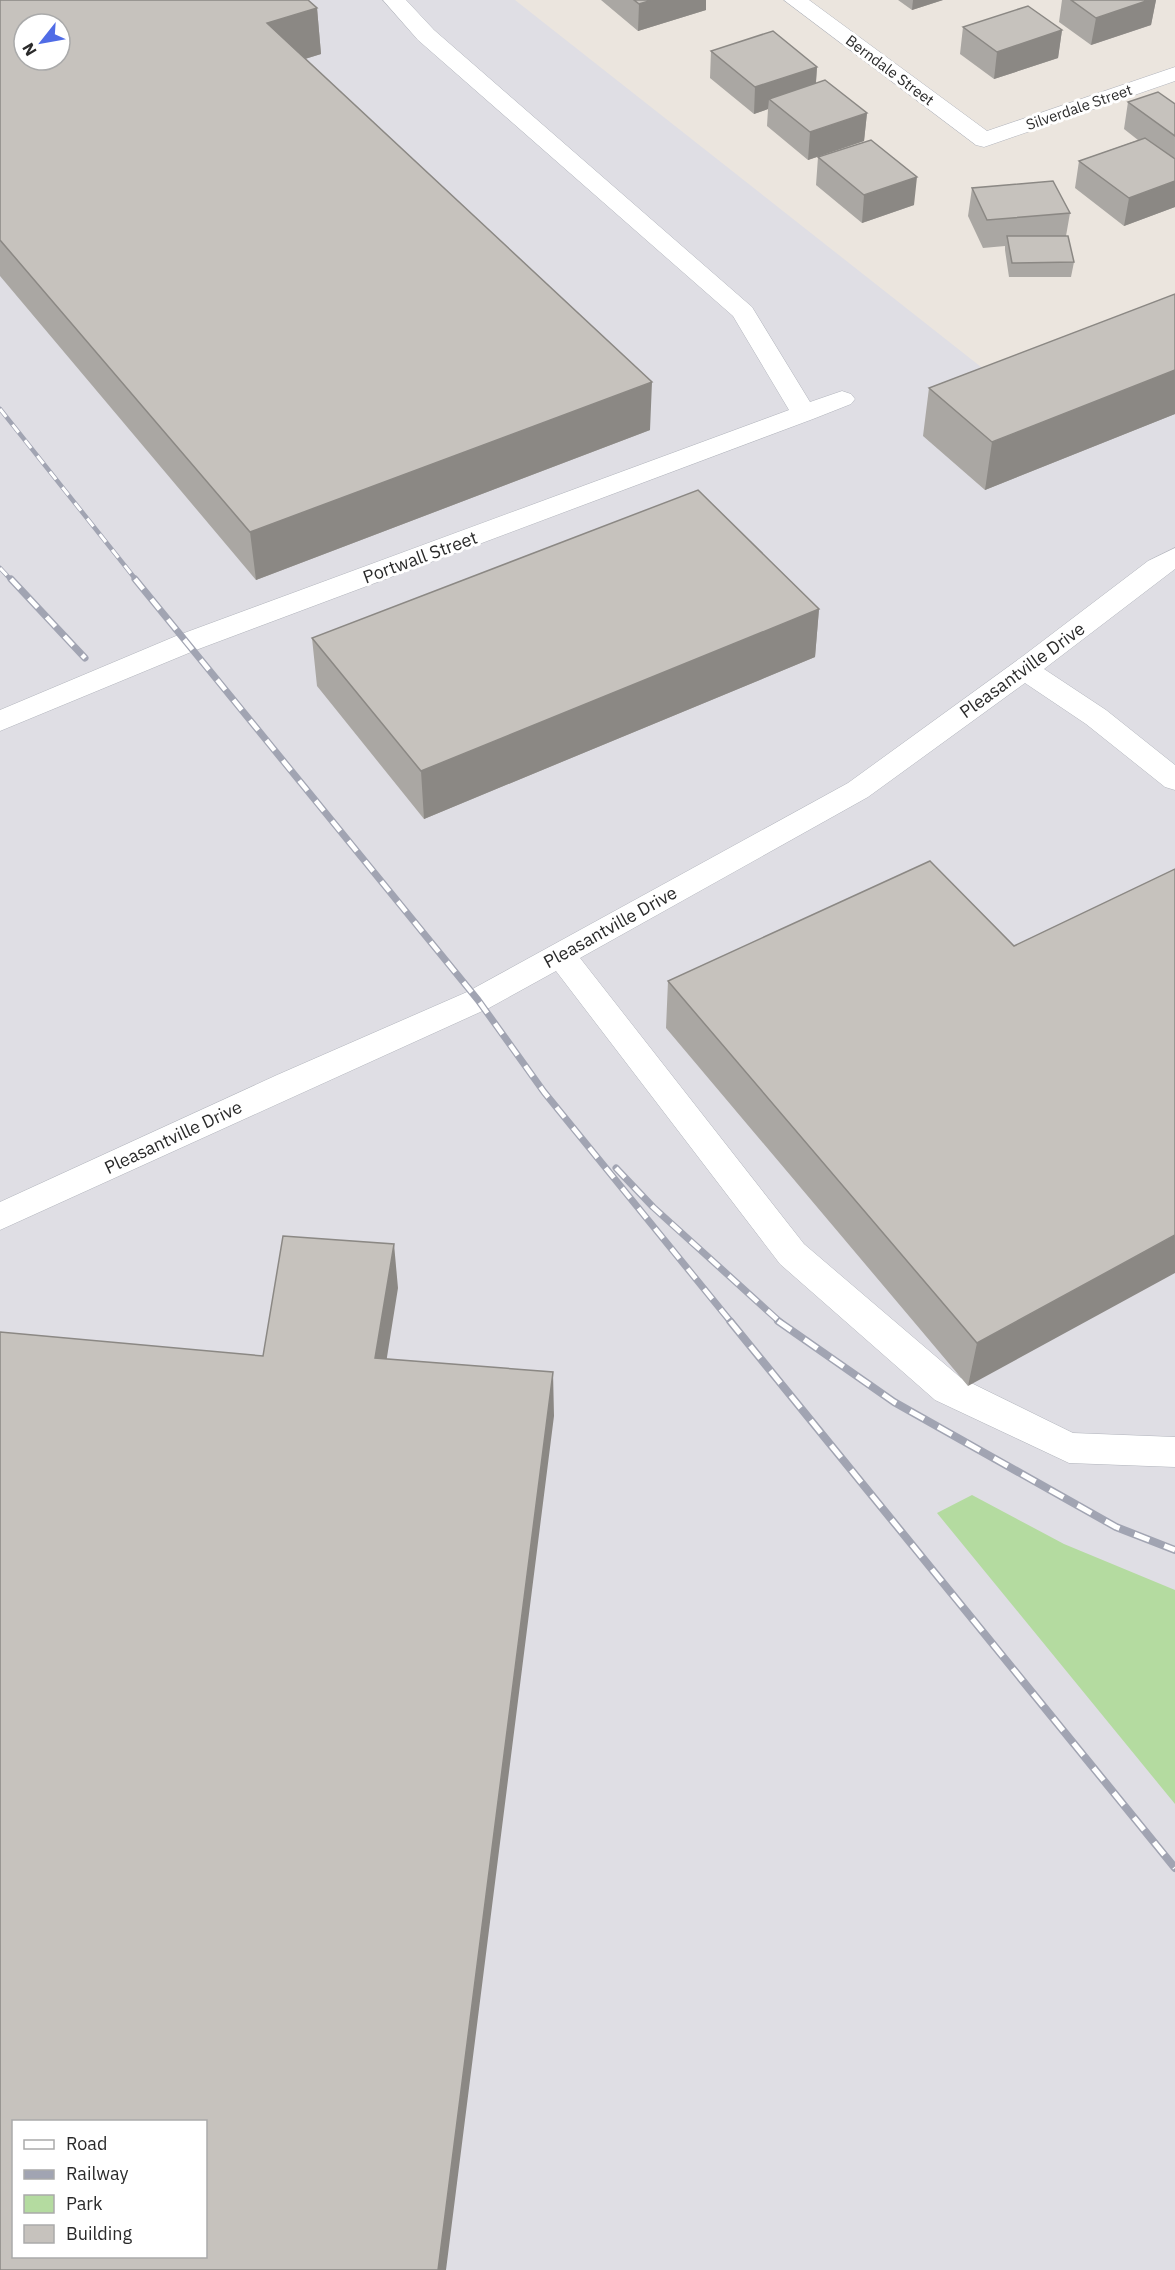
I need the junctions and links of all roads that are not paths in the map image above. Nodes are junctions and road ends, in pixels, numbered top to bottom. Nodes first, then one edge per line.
1 (394, 0) edge
2 (795, 0) edge
3 (1175, 74) edge
4 (984, 140) joint
5 (842, 399) dead end
6 (804, 414) junction
7 (1175, 557) edge
8 (1025, 669) junction
9 (0, 721) edge
10 (1175, 780) edge
11 (560, 954) junction
12 (0, 1217) edge
13 (1175, 1452) edge

1 - 6 street
2 - 4 street, Berndale Street
3 - 4 street, Silverdale Street
5 - 6 street, Portwall Street
6 - 9 street, Portwall Street
7 - 8 street, Pleasantville Drive
8 - 10 street
8 - 11 street, Pleasantville Drive
11 - 12 street, Pleasantville Drive
11 - 13 street

